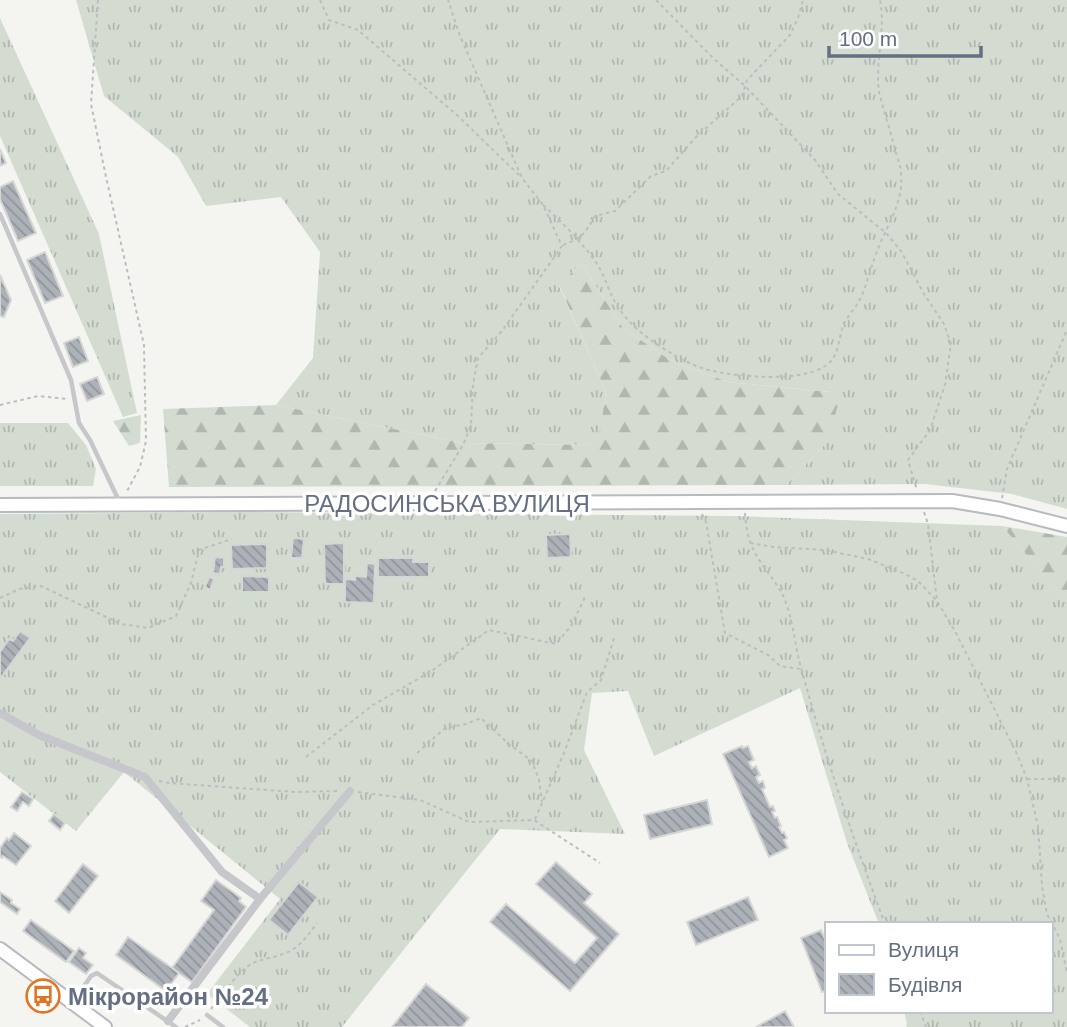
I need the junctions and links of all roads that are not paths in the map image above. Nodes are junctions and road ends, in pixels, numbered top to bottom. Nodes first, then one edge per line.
1 (0, 214) edge
2 (120, 504) junction
3 (0, 505) edge
4 (1067, 526) edge
5 (0, 713) edge
6 (349, 791) road end
7 (260, 899) junction
8 (0, 949) edge
9 (73, 1003) junction
10 (207, 1015) road end
11 (168, 1021) junction
12 (105, 1027) edge
13 (176, 1027) edge
14 (223, 1027) edge

1 - 2 lane
2 - 3 main road, РАДОСИНСЬКА ВУЛИЦЯ
2 - 4 main road, РАДОСИНСЬКА ВУЛИЦЯ
5 - 7 street
6 - 7 street
7 - 11 street
8 - 9 main road
9 - 11 lane
9 - 12 main road
10 - 14 lane
11 - 13 lane

